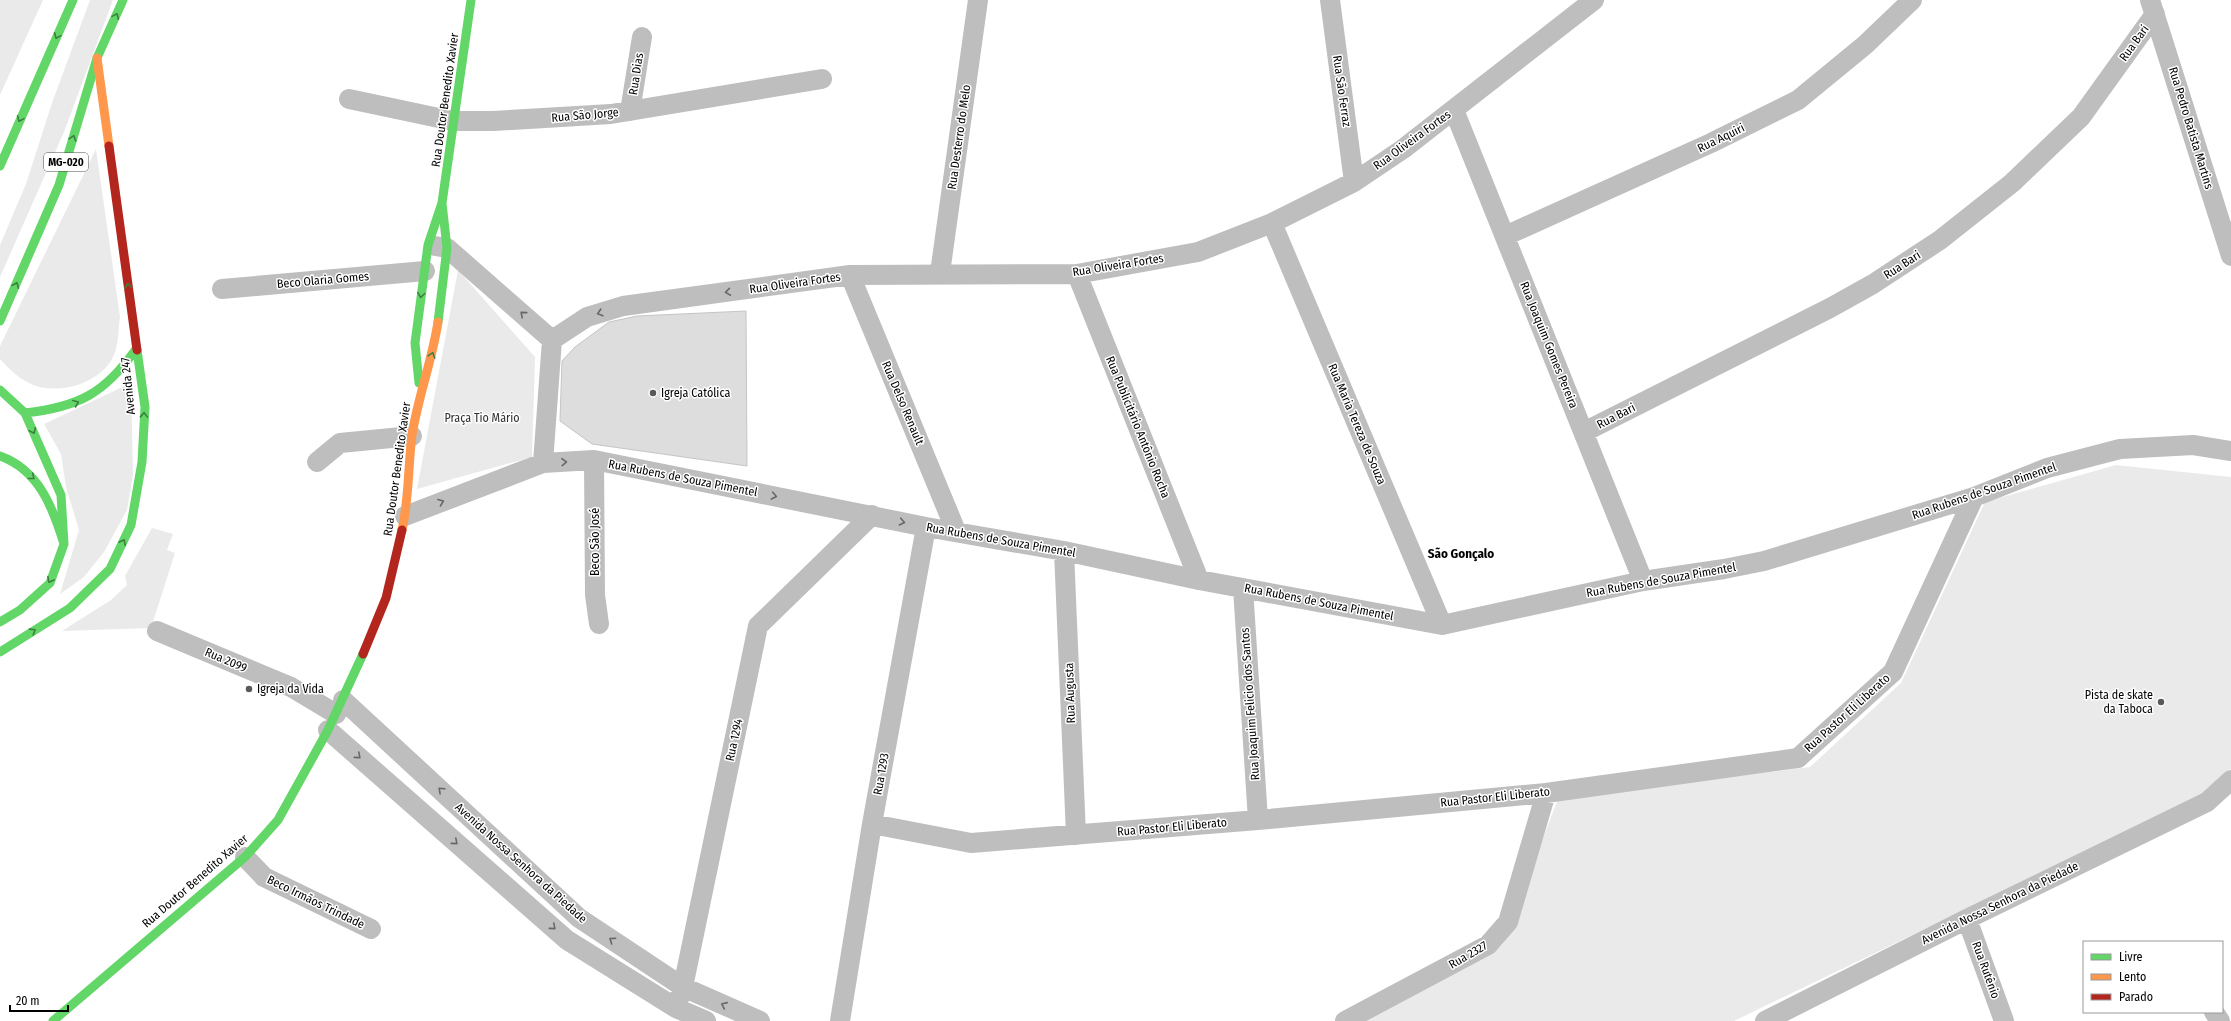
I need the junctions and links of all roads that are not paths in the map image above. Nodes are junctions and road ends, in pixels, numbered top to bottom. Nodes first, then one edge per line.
1 (73, 0) edge
2 (123, 0) edge
3 (471, 0) edge
4 (978, 0) edge
5 (1330, 0) edge
6 (1594, 0) edge
7 (1912, 0) edge
8 (2152, 7) edge
9 (642, 37) dead end
10 (97, 58) junction
11 (822, 79) dead end
12 (349, 99) dead end
13 (1454, 110) junction
14 (630, 111) junction
15 (453, 121) junction
16 (0, 166) edge
17 (1354, 182) junction
18 (442, 203) junction
19 (1272, 223) junction
20 (1505, 236) junction
21 (438, 246) junction
22 (2231, 256) edge
23 (425, 271) junction
24 (940, 273) junction
25 (1077, 274) junction
26 (850, 276) junction
27 (222, 289) dead end
28 (0, 321) edge
29 (552, 340) junction
30 (136, 349) junction
31 (0, 390) edge
32 (420, 392) junction
33 (25, 413) junction
34 (1584, 432) junction
35 (412, 436) junction
36 (2231, 451) edge
37 (0, 456) edge
38 (594, 460) junction
39 (317, 462) dead end
40 (542, 463) junction
41 (1974, 497) junction
42 (872, 515) junction
43 (405, 516) junction
44 (926, 527) junction
45 (956, 531) junction
46 (64, 544) junction
47 (1064, 551) junction
48 (1199, 580) junction
49 (1643, 581) junction
50 (1243, 588) junction
51 (0, 622) edge
52 (599, 624) dead end
53 (1442, 625) junction
54 (158, 631) dead end
55 (0, 652) edge
56 (336, 715) junction
57 (2231, 780) edge
58 (1546, 793) junction
59 (1258, 820) junction
60 (872, 824) junction
61 (1076, 835) junction
62 (245, 856) junction
63 (1967, 919) junction
64 (371, 929) dead end
65 (683, 987) junction
66 (676, 1008) junction
67 (1774, 1019) edge
68 (53, 1021) edge
69 (706, 1021) edge
70 (760, 1021) edge
71 (840, 1021) edge
72 (1345, 1021) edge
73 (2004, 1021) edge

1 -> 16 main road
10 -> 2 main road, MG-020
3 - 15 main road, Rua Doutor Benedito Xavier
4 - 24 street, Rua Desterro do Melo
5 - 17 street, Rua São Ferraz
6 - 13 street, Rua Oliveira Fortes
7 - 20 street, Rua Aquiri
8 - 22 street, Rua Pedro Batista Martins
8 - 34 street, Rua Bari
9 - 14 street, Rua Dias
28 -> 10 main road, MG-020
30 -> 10 main road, Avenida 247
11 - 14 street, Rua São Jorge
12 - 15 street, Rua São Jorge
13 - 17 street, Rua Oliveira Fortes
13 - 20 street, Rua Joaquim Gomes Pereira
14 - 15 street, Rua São Jorge
15 - 18 main road, Rua Doutor Benedito Xavier
17 - 19 street, Rua Oliveira Fortes
18 - 21 main road, Rua Doutor Benedito Xavier
18 - 21 main road, Rua Doutor Benedito Xavier
19 - 25 street, Rua Oliveira Fortes
19 - 53 street, Rua Maria Tereza de Souza
20 - 34 street, Rua Joaquim Gomes Pereira
21 - 23 main road, Rua Doutor Benedito Xavier
29 -> 21 street
32 -> 21 main road, Rua Doutor Benedito Xavier
23 - 27 street, Beco Olaria Gomes
23 -> 32 main road, Rua Doutor Benedito Xavier
24 - 25 street, Rua Oliveira Fortes
24 - 26 street, Rua Oliveira Fortes
25 - 48 street, Rua Publicitário Antônio Rocha
26 -> 29 street, Rua Oliveira Fortes
26 - 45 street, Rua Delso Renault
29 - 40 street
33 -> 30 main road
55 -> 30 main road, Avenida 247
31 - 33 main road
32 - 35 main road, Rua Doutor Benedito Xavier
33 -> 46 main road
34 - 49 street, Rua Joaquim Gomes Pereira
35 - 39 street
35 - 43 main road, Rua Doutor Benedito Xavier
36 - 41 street, Rua Rubens de Souza Pimentel
37 -> 46 main road
40 -> 38 street, Rua Rubens de Souza Pimentel
38 -> 42 street, Rua Rubens de Souza Pimentel
38 - 52 street, Beco São José
43 -> 40 street, Rua Rubens de Souza Pimentel
41 - 49 street, Rua Rubens de Souza Pimentel
41 - 58 street, Rua Pastor Eli Liberato
42 -> 44 street, Rua Rubens de Souza Pimentel
42 - 65 street, Rua 1294
43 - 56 main road, Rua Doutor Benedito Xavier
44 - 45 street, Rua Rubens de Souza Pimentel
44 - 60 street, Rua 1293
45 - 47 street, Rua Rubens de Souza Pimentel
46 -> 51 main road
47 - 48 street, Rua Rubens de Souza Pimentel
47 - 61 street, Rua Augusta
48 - 50 street, Rua Rubens de Souza Pimentel
49 - 53 street, Rua Rubens de Souza Pimentel
50 - 53 street, Rua Rubens de Souza Pimentel
50 - 59 street, Rua Joaquim Felicio dos Santos
54 - 56 street, Rua 2099
56 - 62 main road, Rua Doutor Benedito Xavier
65 -> 56 street, Avenida Nossa Senhora da Piedade
56 -> 66 street
57 - 63 street, Avenida Nossa Senhora da Piedade
58 - 59 street, Rua Pastor Eli Liberato
58 - 72 street, Rua 2327
59 - 61 street, Rua Pastor Eli Liberato
60 - 61 street, Rua Pastor Eli Liberato
60 - 71 street, Rua 1293
62 - 64 street, Beco Irmãos Trindade
62 - 68 main road, Rua Doutor Benedito Xavier
63 - 67 street, Avenida Nossa Senhora da Piedade
63 - 73 street, Rua Rutênio
65 - 66 street, Rua 1294
70 -> 65 street, Avenida Nossa Senhora da Piedade
66 - 69 street

